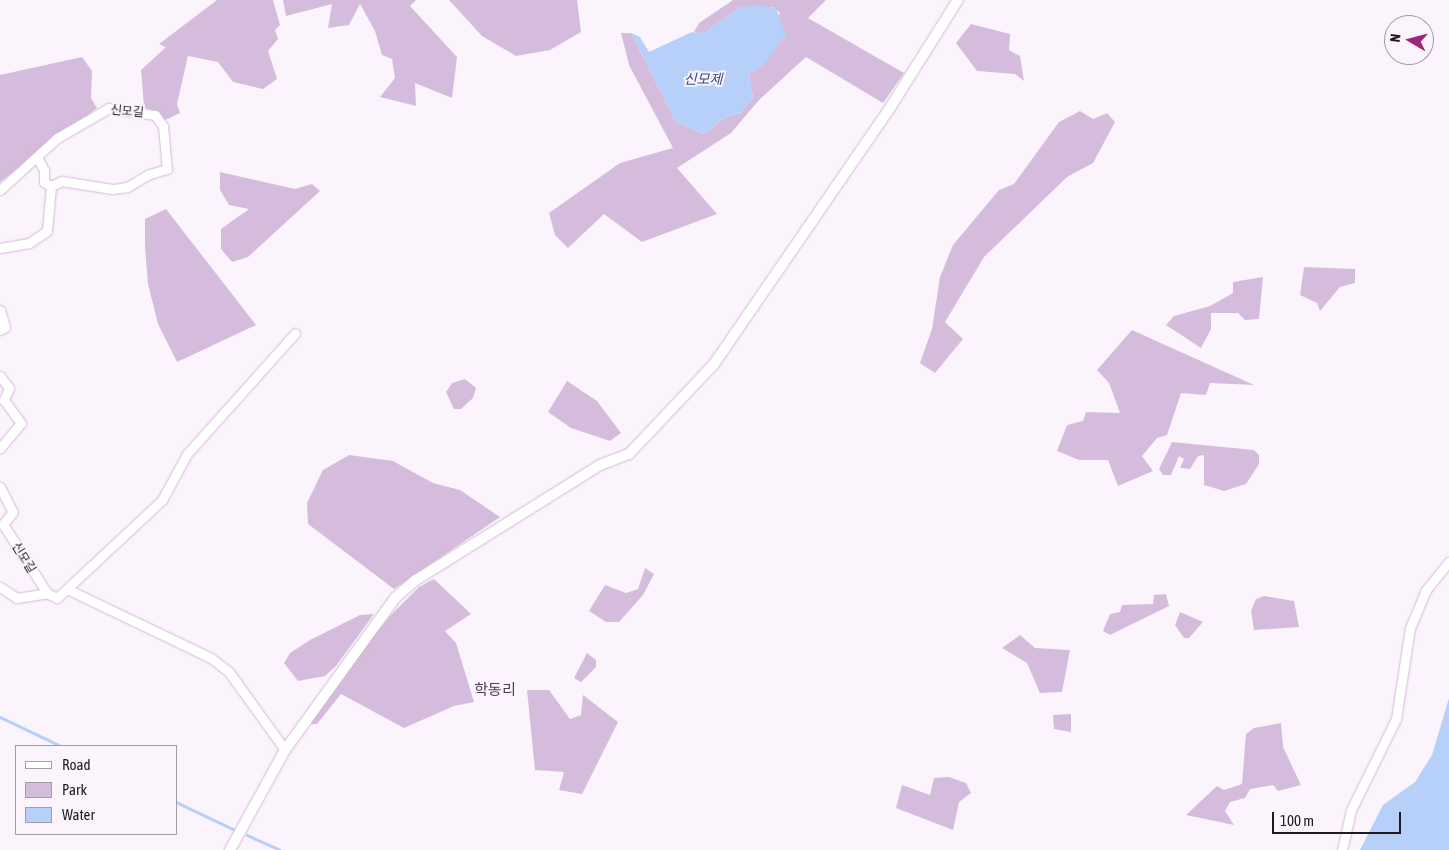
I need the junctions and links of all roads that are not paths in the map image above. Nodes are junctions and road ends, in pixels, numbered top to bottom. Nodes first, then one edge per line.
1 (958, 0) edge
2 (37, 157) junction
3 (51, 186) junction
4 (0, 190) edge
5 (0, 248) edge
6 (0, 310) edge
7 (0, 330) edge
8 (295, 332) dead end
9 (0, 376) edge
10 (0, 448) edge
11 (0, 486) edge
12 (1449, 562) edge
13 (0, 587) edge
14 (67, 588) junction
15 (47, 593) junction
16 (285, 750) junction
17 (230, 850) edge
18 (1342, 850) edge

1 - 16 street
2 - 3 street
2 - 3 street, 신모길
2 - 4 street, 신모길
3 - 5 street
6 - 7 street
8 - 14 street
9 - 10 street
11 - 15 street, 신모길
12 - 18 street
13 - 15 street
14 - 15 street
14 - 16 street
16 - 17 street

